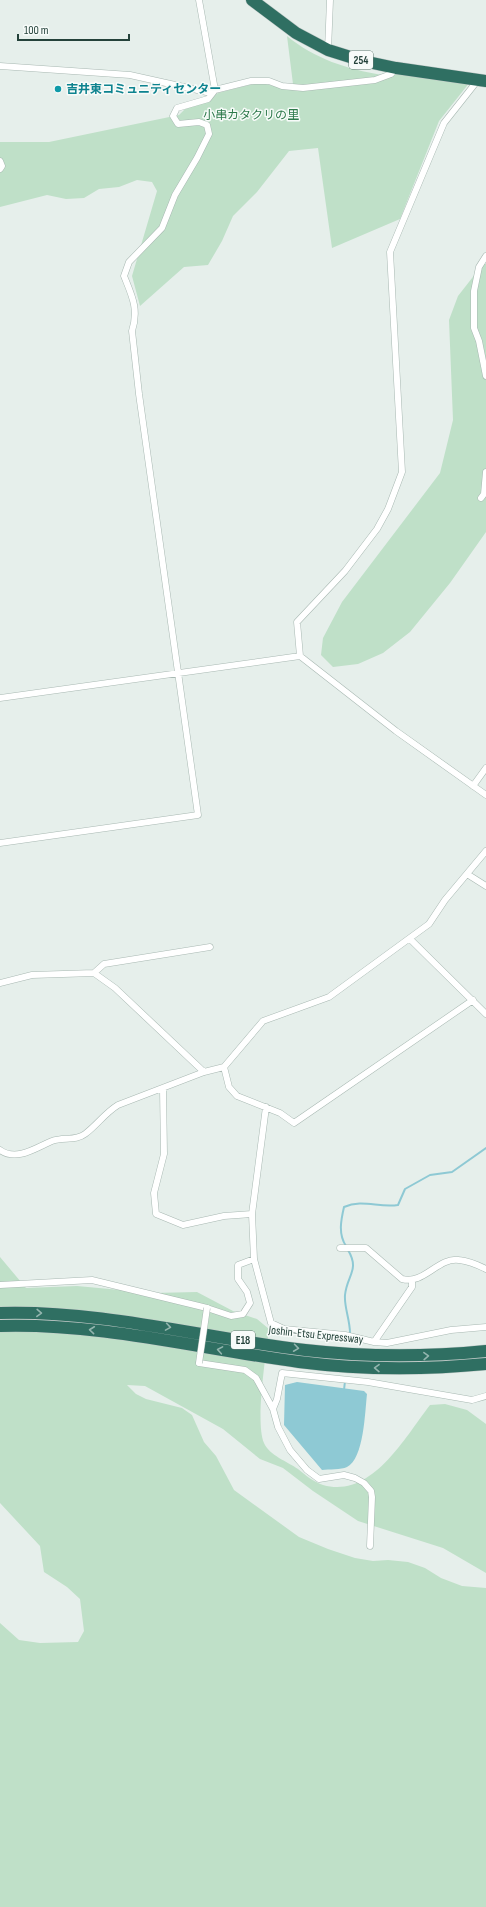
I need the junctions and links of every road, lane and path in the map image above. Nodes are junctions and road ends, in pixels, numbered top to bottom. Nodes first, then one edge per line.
1 (199, 0) edge
2 (252, 0) edge
3 (330, 0) edge
4 (328, 50) junction
5 (0, 66) edge
6 (396, 68) junction
7 (482, 81) edge
8 (213, 91) junction
9 (0, 161) edge
10 (0, 169) edge
11 (486, 256) edge
12 (479, 267) junction
13 (486, 267) edge
14 (486, 376) edge
15 (486, 472) edge
16 (481, 498) dead end
17 (300, 656) junction
18 (178, 673) junction
19 (0, 698) edge
20 (486, 768) edge
21 (473, 786) junction
22 (486, 795) edge
23 (0, 843) edge
24 (486, 851) edge
25 (467, 874) junction
26 (486, 886) edge
27 (410, 939) junction
28 (210, 947) dead end
29 (94, 972) junction
30 (0, 983) edge
31 (472, 1000) junction
32 (486, 1014) edge
33 (224, 1067) junction
34 (204, 1072) junction
35 (163, 1089) junction
36 (266, 1107) junction
37 (0, 1150) edge
38 (252, 1214) junction
39 (340, 1248) dead end
40 (254, 1260) junction
41 (486, 1268) edge
42 (412, 1280) junction
43 (0, 1285) edge
44 (207, 1308) junction
45 (0, 1313) edge
46 (0, 1326) edge
47 (486, 1328) edge
48 (374, 1342) junction
49 (486, 1351) edge
50 (486, 1364) edge
51 (486, 1396) edge
52 (273, 1409) junction
53 (370, 1546) dead end

1 - 8 street
2 - 4 highway, 254
3 - 4 street
4 - 6 highway, 254
5 - 8 street
6 - 7 highway, 254
6 - 8 street
7 - 17 street
8 - 18 street
9 - 10 street
11 - 12 street
12 - 13 street
12 - 14 street
15 - 16 street
17 - 18 street
17 - 21 street
18 - 19 street
18 - 23 street
20 - 21 street
21 - 22 street
24 - 25 street
25 - 26 street
25 - 27 street
27 - 31 street
27 - 33 street
28 - 29 street
29 - 30 street
29 - 34 street
31 - 32 street
31 - 36 street
33 - 34 street
33 - 36 street
34 - 35 street
35 - 37 street
35 - 38 street
36 - 38 street
38 - 40 street
39 - 42 street
40 - 44 street
40 - 48 street
41 - 42 street
42 - 48 street
43 - 44 street
44 - 52 street, bridge
45 -> 49 highway, Joshin-Etsu Expressway / E18
50 -> 46 highway, E18
47 - 48 street
51 - 52 street
52 - 53 street

